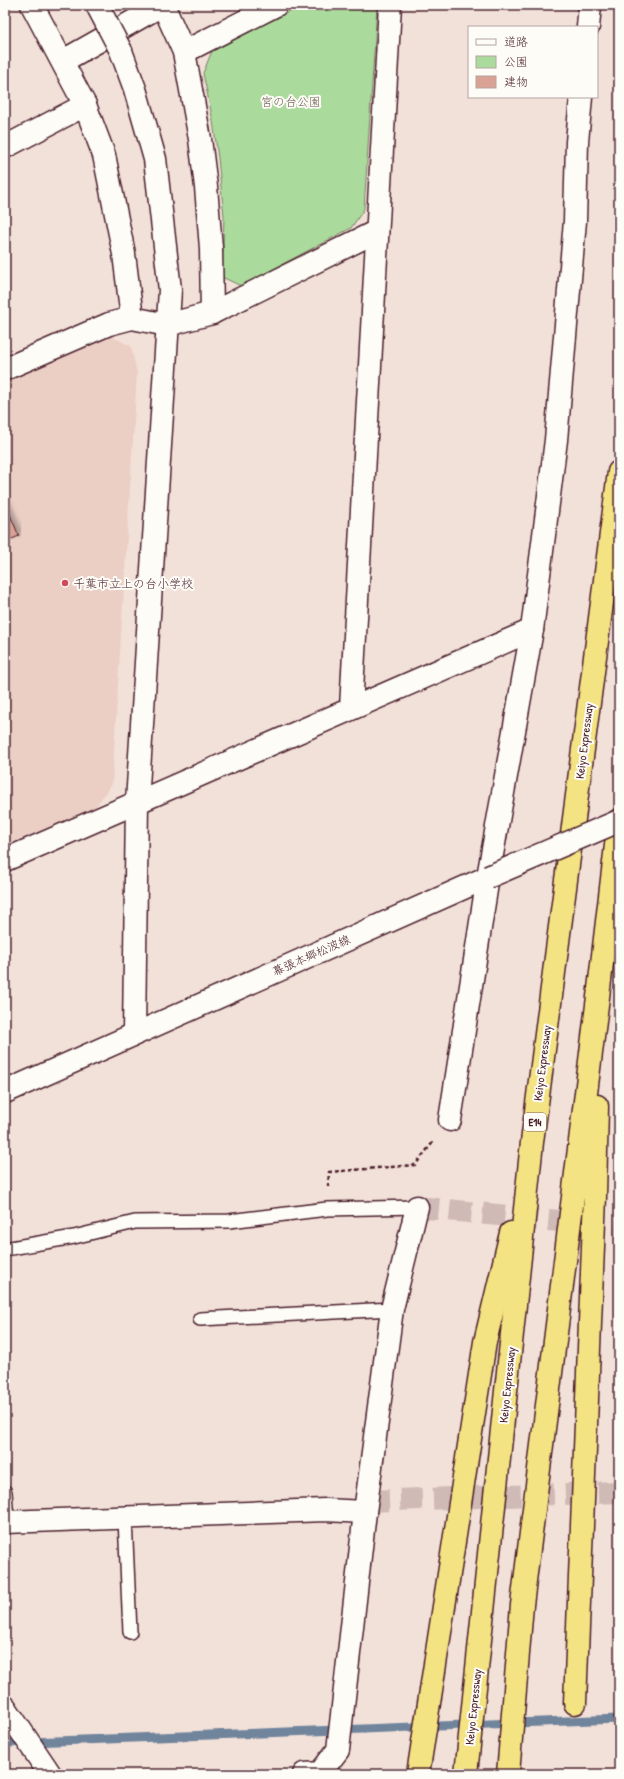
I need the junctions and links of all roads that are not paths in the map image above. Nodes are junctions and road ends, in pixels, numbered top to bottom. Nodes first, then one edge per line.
1 (32, 5) edge
2 (97, 5) edge
3 (162, 5) edge
4 (276, 5) edge
5 (390, 5) edge
6 (590, 5) edge
7 (588, 26) edge
8 (184, 52) junction
9 (63, 61) junction
10 (581, 98) edge
11 (85, 105) junction
12 (5, 147) edge
13 (377, 231) junction
14 (212, 313) junction
15 (132, 318) junction
16 (167, 324) junction
17 (5, 369) edge
18 (619, 472) edge
19 (532, 630) junction
20 (351, 708) junction
21 (137, 802) junction
22 (619, 820) edge
23 (5, 860) edge
24 (488, 877) junction
25 (600, 989) junction
26 (134, 1034) junction
27 (5, 1092) edge
28 (450, 1120) road end
29 (532, 1142) junction
30 (417, 1207) joint
31 (5, 1249) edge
32 (392, 1309) junction
33 (200, 1319) dead end
34 (5, 1492) edge
35 (365, 1512) junction
36 (125, 1518) junction
37 (6, 1522) edge
38 (130, 1632) dead end
39 (575, 1703) dead end
40 (5, 1707) edge
41 (50, 1774) edge
42 (304, 1774) edge
43 (418, 1774) edge
44 (466, 1774) edge
45 (508, 1774) edge

1 - 9 street
2 - 16 street, bridge
3 - 8 street
3 - 9 street
4 - 8 street
5 - 13 street
6 - 7 street
8 - 14 street
9 - 11 street
10 - 19 street
11 - 12 street
11 - 15 street
13 - 14 street
13 - 20 street
14 - 16 street
15 - 16 street
15 - 17 street
16 - 21 street
18 - 29 highway, Keiyo Expressway / E14
19 - 20 street
19 - 24 street
20 - 21 street
21 - 23 street
21 - 26 street
22 - 24 street, 幕張本郷松波線, bridge
22 - 25 highway
24 - 26 street, 幕張本郷松波線
24 - 28 street
25 - 39 highway
25 - 45 highway
26 - 27 street, 幕張本郷松波線
29 - 43 highway
29 - 44 highway, Keiyo Expressway / E14
30 - 31 lane
30 - 32 street
32 - 33 lane
32 - 35 street
34 - 37 lane
35 - 36 street
35 - 42 street
36 - 37 street
36 - 38 lane
40 - 41 street

